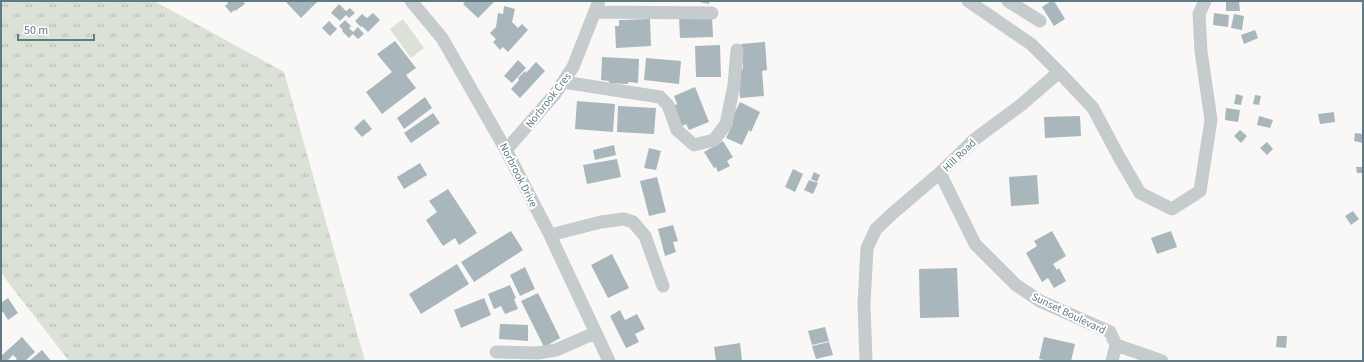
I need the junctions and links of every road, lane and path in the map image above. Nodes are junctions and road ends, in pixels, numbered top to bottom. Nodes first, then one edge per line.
1 (411, 1) edge
2 (968, 1) edge
3 (1008, 1) edge
4 (1205, 1) edge
5 (598, 6) edge
6 (712, 14) dead end
7 (1040, 21) dead end
8 (737, 50) dead end
9 (1059, 72) junction
10 (563, 82) junction
11 (506, 150) junction
12 (940, 173) junction
13 (550, 235) junction
14 (663, 286) dead end
15 (595, 333) junction
16 (1116, 345) junction
17 (496, 352) dead end
18 (608, 361) edge
19 (866, 361) edge
20 (1112, 361) edge
21 (1162, 361) edge

1 - 11 street, Norbrook Drive
2 - 9 street
3 - 7 street
4 - 9 street
5 - 6 street
5 - 10 street, Norbrook Cres
8 - 10 street
9 - 12 street, Hill Road
10 - 11 street, Norbrook Cres
11 - 13 street, Norbrook Drive
12 - 16 street, Sunset Boulevard
12 - 19 street, Hill Road
13 - 14 street
13 - 15 street, Norbrook Drive
15 - 17 street
15 - 18 street, Norbrook Drive
16 - 20 street, Sunset Boulevard
16 - 21 street

